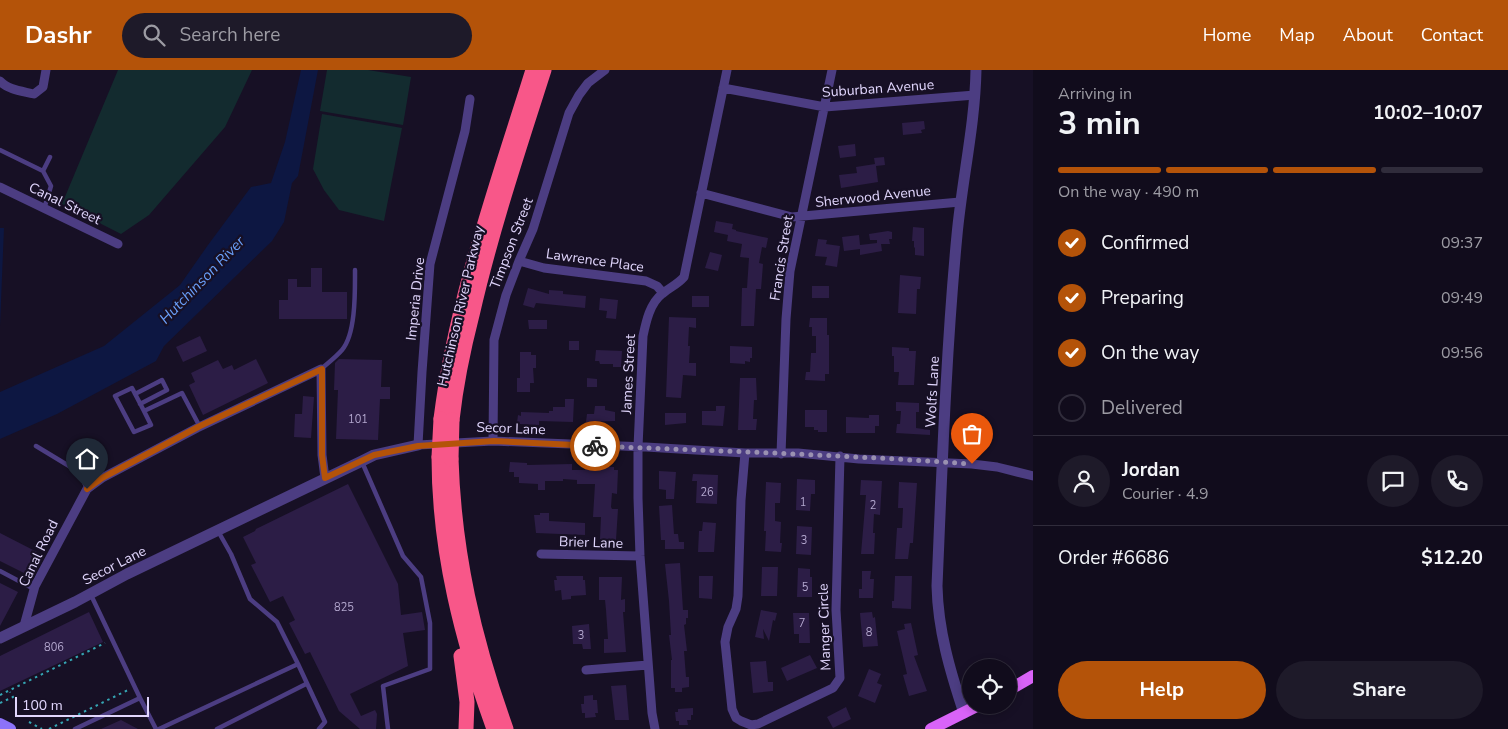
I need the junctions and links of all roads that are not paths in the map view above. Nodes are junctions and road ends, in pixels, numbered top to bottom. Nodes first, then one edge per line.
1 (46, 70) edge
2 (532, 70) edge
3 (544, 70) edge
4 (605, 70) edge
5 (727, 70) edge
6 (832, 70) edge
7 (976, 70) edge
8 (0, 81) edge
9 (724, 88) junction
10 (975, 95) junction
11 (470, 99) dead end
12 (825, 107) junction
13 (0, 150) edge
14 (50, 157) dead end
15 (43, 171) junction
16 (0, 187) edge
17 (701, 193) junction
18 (960, 202) junction
19 (44, 209) junction
20 (801, 216) junction
21 (118, 244) dead end
22 (519, 261) junction
23 (356, 270) dead end
24 (663, 293) junction
25 (322, 369) junction
26 (135, 394) junction
27 (140, 404) junction
28 (144, 411) junction
29 (447, 419) junction
30 (200, 426) junction
31 (494, 441) junction
32 (36, 446) dead end
33 (418, 446) junction
34 (638, 447) junction
35 (745, 453) junction
36 (781, 454) junction
37 (840, 456) junction
38 (445, 458) junction
39 (362, 461) junction
40 (943, 462) junction
41 (1033, 476) edge
42 (325, 478) junction
43 (87, 489) junction
44 (217, 530) junction
45 (541, 554) dead end
46 (640, 556) junction
47 (0, 571) edge
48 (34, 589) junction
49 (91, 593) junction
50 (459, 617) junction
51 (24, 626) junction
52 (0, 638) edge
53 (298, 664) junction
54 (648, 665) junction
55 (586, 670) dead end
56 (1033, 676) edge
57 (306, 684) junction
58 (1017, 685) edge
59 (140, 698) junction
60 (962, 707) edge
61 (962, 714) edge
62 (0, 724) edge
63 (501, 725) edge
64 (10, 729) edge
65 (75, 729) edge
66 (158, 729) edge
67 (217, 729) edge
68 (319, 729) edge
69 (388, 729) edge
70 (466, 729) edge
71 (510, 729) edge
72 (655, 729) edge
73 (931, 729) edge

1 - 8 street
2 - 29 highway, Hutchinson River Parkway
3 - 29 highway, Hutchinson River Parkway
4 - 22 street, Timpson Street
5 - 9 street, James Street
6 - 12 street, Francis Street
7 - 10 street, Wolfs Lane
9 - 12 street, Suburban Avenue
9 - 17 street, James Street
10 - 12 street, Suburban Avenue
10 - 18 street, Wolfs Lane
11 - 33 street, Imperia Drive
12 - 20 street, Francis Street
13 - 15 lane
14 - 15 lane
15 - 19 lane
16 - 19 street, Canal Street
17 - 20 street, Sherwood Avenue
17 - 24 street, James Street
18 - 20 street, Sherwood Avenue
18 - 40 street, Wolfs Lane
19 - 21 street, Canal Street
20 - 36 street, Francis Street
22 - 24 street, Lawrence Place
22 - 31 street, Timpson Street
23 - 25 lane
24 - 34 street, James Street
25 - 30 street, Canal Road
25 - 42 street
26 - 27 lane
26 - 27 lane
26 - 28 lane
27 - 28 lane
28 - 30 lane
29 - 38 highway, Hutchinson River Parkway, bridge
30 - 43 street, Canal Road
31 - 33 street, Secor Lane
31 - 34 street, Secor Lane
32 - 43 lane
33 - 39 street, Secor Lane
34 - 35 street, Secor Lane
34 - 46 street, James Street
35 - 36 street, Secor Lane
35 - 37 street, Manger Circle
36 - 37 street, Secor Lane
37 - 40 street, Secor Lane
38 - 50 highway, Hutchinson River Parkway
38 - 63 highway, Hutchinson River Parkway
39 - 42 street, Secor Lane
39 - 69 lane
40 - 41 street, Secor Lane
40 - 60 street, Wolfs Lane
42 - 44 street, Secor Lane
43 - 48 street, Canal Road
44 - 49 street, Secor Lane
44 - 53 lane
45 - 46 street, Brier Lane
46 - 54 street, James Street
47 - 48 lane
48 - 51 street, Canal Road
49 - 51 street, Secor Lane
49 - 59 lane
50 - 63 highway, Hutchinson River Parkway
50 - 70 highway
51 - 52 street, Secor Lane
53 - 57 lane
53 - 66 lane
54 - 55 street
54 - 72 street, James Street
56 - 58 main road
57 - 67 lane
57 - 68 lane
59 - 65 lane
59 - 66 lane
61 - 73 main road
62 - 64 main road
63 - 71 highway

